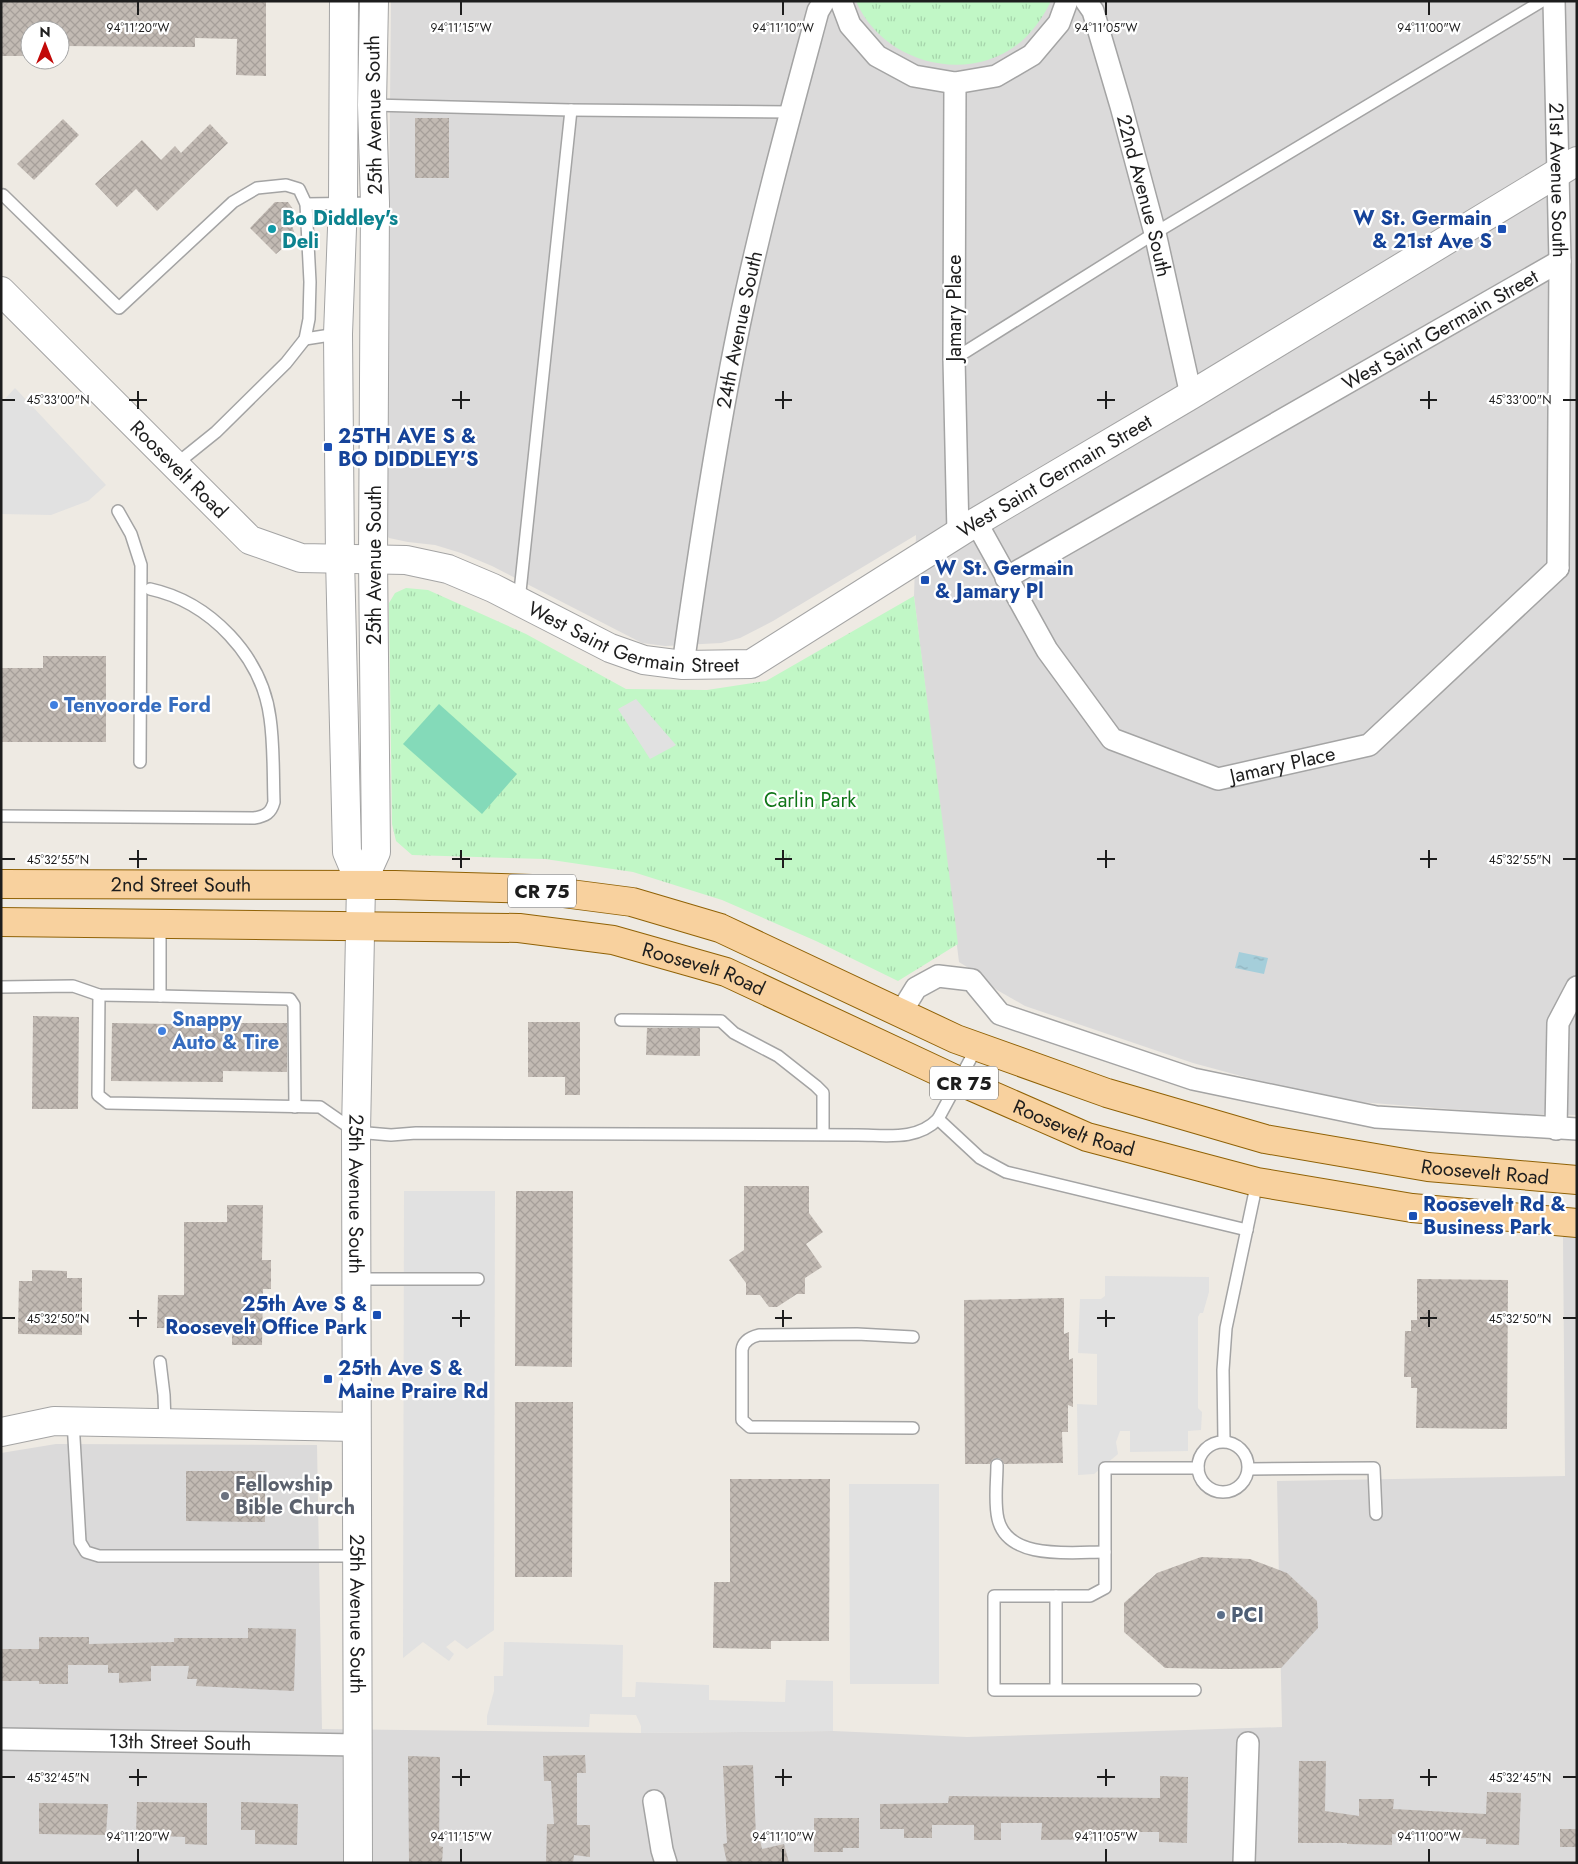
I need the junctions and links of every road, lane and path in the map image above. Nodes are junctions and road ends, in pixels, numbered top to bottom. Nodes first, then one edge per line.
1 (344, 1) edge
2 (374, 1) edge
3 (824, 1) edge
4 (841, 1) edge
5 (1067, 1) edge
6 (1086, 1) edge
7 (1542, 1) edge
8 (1554, 1) edge
9 (955, 83) junction
10 (372, 105) junction
11 (571, 110) junction
12 (791, 112) junction
13 (1567, 167) edge
14 (2, 194) edge
15 (343, 202) junction
16 (375, 203) junction
17 (306, 204) junction
18 (1155, 233) junction
19 (1560, 260) junction
20 (1, 291) edge
21 (338, 334) junction
22 (305, 339) junction
23 (954, 359) junction
24 (1192, 395) junction
25 (175, 466) junction
26 (118, 511) dead end
27 (967, 528) junction
28 (340, 558) junction
29 (373, 558) junction
30 (1567, 568) edge
31 (1006, 578) junction
32 (150, 589) dead end
33 (519, 601) junction
34 (683, 665) junction
35 (140, 762) dead end
36 (1, 816) edge
37 (1, 884) edge
38 (361, 885) junction
39 (1, 922) edge
40 (160, 925) junction
41 (361, 927) junction
42 (1, 987) edge
43 (1577, 987) edge
44 (99, 995) junction
45 (160, 996) junction
46 (900, 1014) junction
47 (621, 1020) dead end
48 (977, 1047) junction
49 (959, 1081) junction
50 (295, 1107) junction
51 (938, 1119) junction
52 (1566, 1129) edge
53 (356, 1132) junction
54 (823, 1134) junction
55 (1577, 1180) edge
56 (1257, 1182) junction
57 (1577, 1223) edge
58 (1247, 1230) junction
59 (356, 1279) junction
60 (478, 1279) dead end
61 (913, 1337) dead end
62 (160, 1362) dead end
63 (63, 1421) junction
64 (165, 1423) junction
65 (356, 1427) junction
66 (912, 1428) dead end
67 (1, 1432) edge
68 (1224, 1441) junction
69 (997, 1465) dead end
70 (1198, 1468) junction
71 (1249, 1469) junction
72 (1376, 1514) dead end
73 (1105, 1552) junction
74 (357, 1556) junction
75 (1056, 1596) junction
76 (1056, 1689) junction
77 (1195, 1690) dead end
78 (1, 1739) edge
79 (1248, 1743) dead end
80 (358, 1745) junction
81 (654, 1801) dead end
82 (358, 1863) edge
83 (666, 1863) edge
84 (1244, 1863) edge

1 - 15 street, 25th Avenue South
2 - 10 street, 25th Avenue South
3 - 12 street, 24th Avenue South
4 - 9 street
5 - 9 street
6 - 18 street, 22nd Avenue South
7 - 18 lane
8 - 13 street, 21st Avenue South
9 - 23 street, Jamary Place
10 - 11 lane
10 - 16 street, 25th Avenue South
11 - 12 lane
11 - 33 lane
12 - 34 street, 24th Avenue South
13 - 19 street, 21st Avenue South
13 - 24 street, West Saint Germain Street
14 - 17 lane
15 - 16 lane
15 - 17 lane
15 - 21 street, 25th Avenue South
16 - 29 street, 25th Avenue South
17 - 22 lane
18 - 23 lane
18 - 24 street, 22nd Avenue South
19 - 30 street, 21st Avenue South
19 - 31 street, West Saint Germain Street
20 - 25 street, Roosevelt Road
21 - 22 lane
21 - 28 street, 25th Avenue South
22 - 25 lane
23 - 27 street, Jamary Place
24 - 27 street, West Saint Germain Street
25 - 28 street, Roosevelt Road
26 - 35 lane
27 - 31 street, Jamary Place
27 - 34 street, West Saint Germain Street
28 - 29 street, West Saint Germain Street
28 - 38 street, 25th Avenue South
29 - 33 street, West Saint Germain Street
29 - 38 street, 25th Avenue South
30 - 31 street, Jamary Place
32 - 36 lane
33 - 34 street, West Saint Germain Street
37 - 38 main road, 2nd Street South / CR 75
38 - 41 street, 25th Avenue South
38 - 46 main road, Roosevelt Road / CR 75
39 - 40 main road, 2nd Street South / CR 75
40 - 41 main road, 2nd Street South / CR 75
40 - 45 lane
41 - 49 main road, Roosevelt Road / CR 75
41 - 53 street, 25th Avenue South
42 - 44 lane
43 - 52 street
44 - 45 lane
44 - 50 lane
45 - 50 lane
46 - 48 main road, Roosevelt Road / CR 75
46 - 52 street
47 - 54 lane
48 - 49 lane
48 - 55 main road, Roosevelt Road / CR 75
49 - 51 lane
49 - 56 main road, Roosevelt Road / CR 75
50 - 53 lane
51 - 54 lane
51 - 58 lane
53 - 54 lane
53 - 59 street, 25th Avenue South
56 - 57 main road, Roosevelt Road / CR 75
56 - 58 lane
58 - 68 lane
59 - 60 lane
59 - 65 street, 25th Avenue South
61 - 66 lane
62 - 64 lane
63 - 64 street
63 - 67 street
63 - 74 lane
64 - 65 street
65 - 74 street, 25th Avenue South
68 - 70 lane
68 - 71 lane
69 - 73 lane
70 - 71 lane
70 - 73 lane
71 - 72 lane
73 - 75 lane
74 - 80 street, 25th Avenue South
75 - 76 lane
75 - 76 lane
76 - 77 lane
78 - 80 street, 13th Street South
79 - 84 street
80 - 82 street, 25th Avenue South
81 - 83 street

